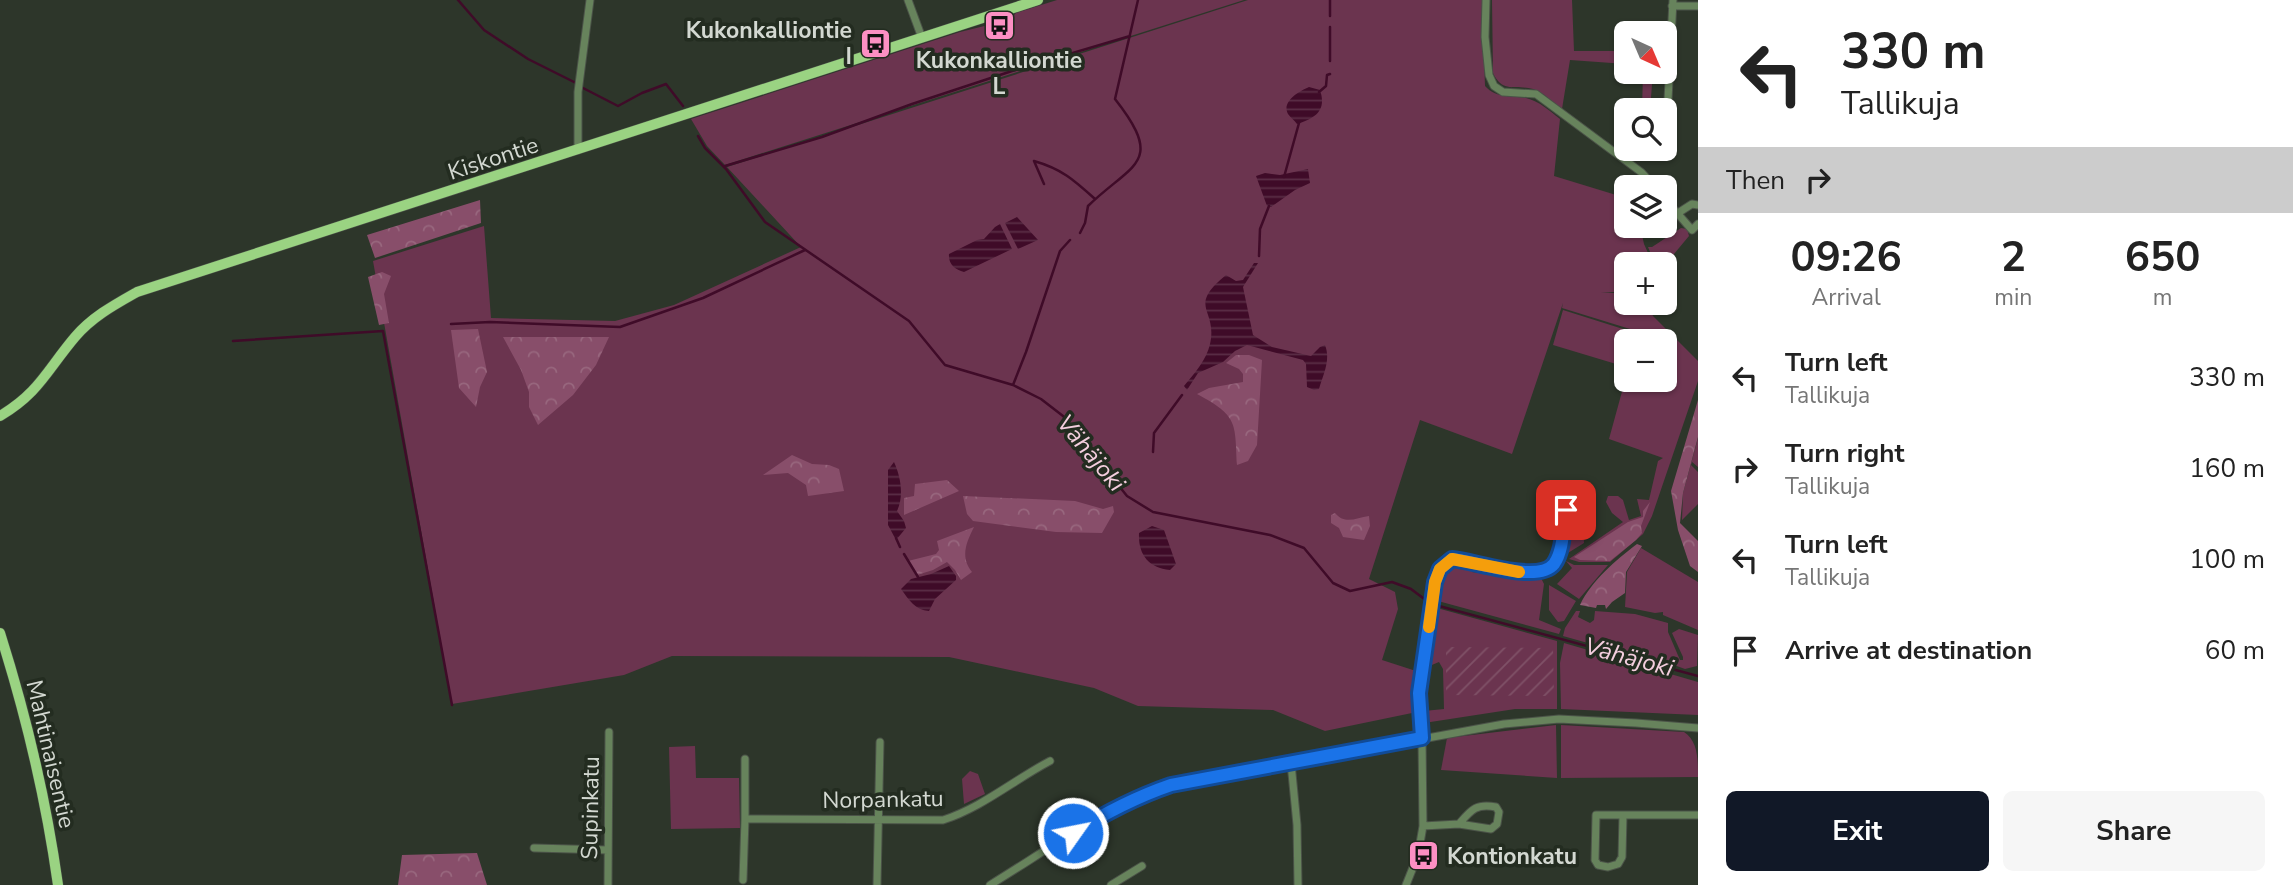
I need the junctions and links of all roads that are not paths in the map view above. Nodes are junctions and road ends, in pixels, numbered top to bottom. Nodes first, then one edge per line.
1 (590, 0) edge
2 (908, 0) edge
3 (1038, 0) edge
4 (1486, 0) edge
5 (1673, 3) edge
6 (1698, 6) edge
7 (922, 38) junction
8 (1668, 98) edge
9 (578, 150) junction
10 (1644, 175) edge
11 (1698, 205) edge
12 (1678, 212) joint
13 (1698, 224) edge
14 (0, 416) edge
15 (1566, 510) dead end
16 (0, 633) edge
17 (1698, 729) edge
18 (609, 732) dead end
19 (1422, 738) junction
20 (880, 742) dead end
21 (745, 759) dead end
22 (1050, 761) dead end
23 (1291, 763) junction
24 (1698, 815) edge
25 (1623, 816) junction
26 (745, 819) junction
27 (878, 820) junction
28 (1459, 824) junction
29 (1423, 825) junction
30 (534, 848) dead end
31 (608, 850) junction
32 (1142, 866) dead end
33 (743, 880) dead end
34 (58, 885) edge
35 (608, 885) edge
36 (877, 885) edge
37 (990, 885) edge
38 (1111, 885) edge
39 (1298, 885) edge
40 (1406, 885) edge

1 - 9 street
2 - 7 street
3 - 7 main road, Kiskontie
4 - 10 street
5 - 6 street
5 - 8 street
7 - 9 main road, Kiskontie
9 - 14 main road, Kiskontie
11 - 12 street
12 - 13 street
15 - 19 street
16 - 34 main road, Mahtinaisentie
17 - 19 street
18 - 31 street, Supinkatu
19 - 23 street
19 - 29 street
20 - 27 street
21 - 26 street
22 - 27 street, Norpankatu
23 - 37 street
23 - 39 street
24 - 25 street
25 - 25 street
26 - 27 street, Norpankatu
26 - 33 street
27 - 36 street
28 - 28 street
28 - 29 street
29 - 40 street
30 - 31 street
31 - 35 street, Supinkatu
32 - 38 street

